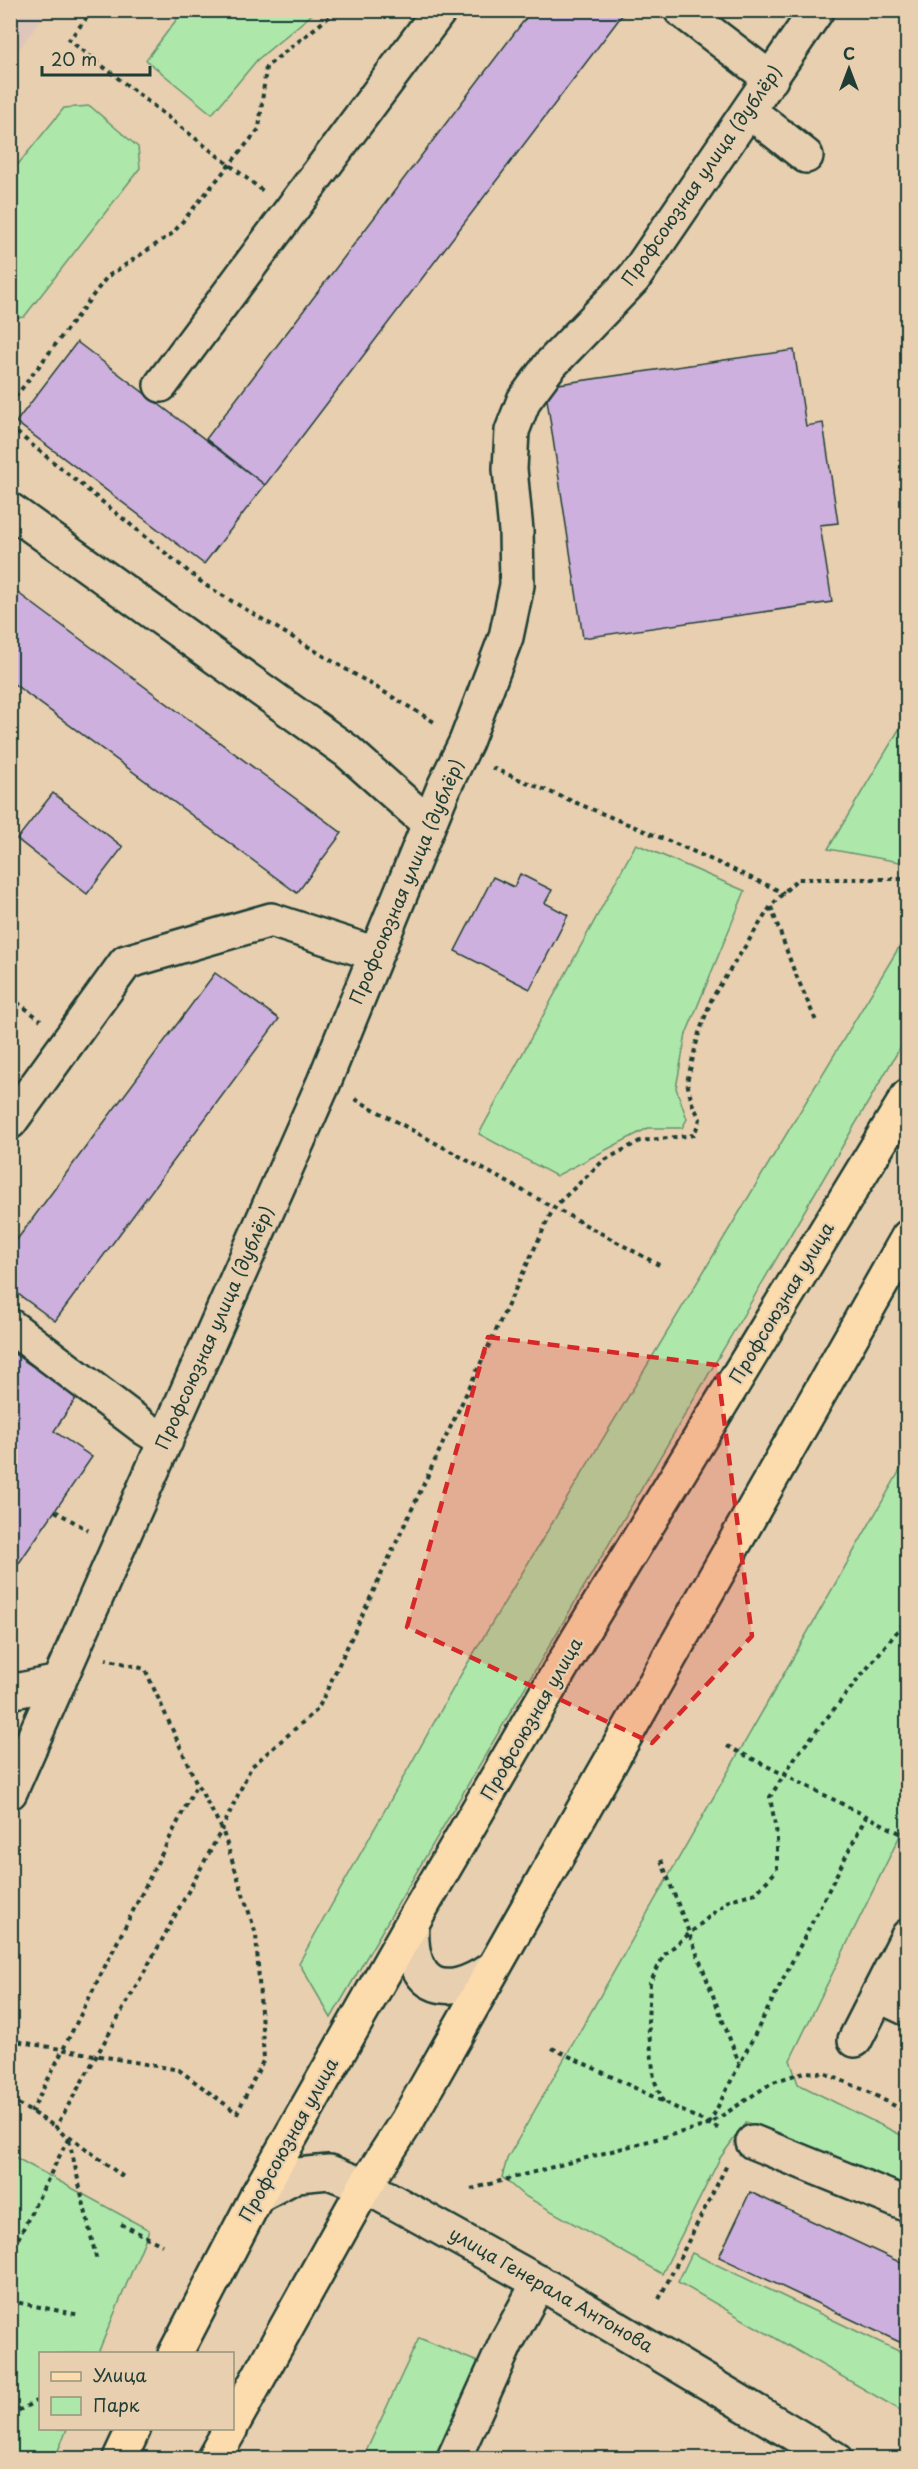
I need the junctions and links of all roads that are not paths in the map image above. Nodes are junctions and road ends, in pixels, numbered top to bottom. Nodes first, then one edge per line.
1 (440, 10) edge
2 (681, 10) edge
3 (817, 10) edge
4 (771, 79) junction
5 (749, 111) junction
6 (806, 156) dead end
7 (160, 385) dead end
8 (10, 510) edge
9 (429, 824) junction
10 (376, 954) junction
11 (908, 1095) edge
12 (10, 1122) edge
13 (908, 1237) edge
14 (10, 1326) edge
15 (166, 1441) junction
16 (59, 1683) junction
17 (10, 1692) edge
18 (10, 1792) edge
19 (412, 1923) junction
20 (908, 1936) edge
21 (493, 1968) junction
22 (878, 1995) junction
23 (908, 2009) edge
24 (855, 2040) dead end
25 (753, 2142) road end
26 (365, 2186) junction
27 (257, 2196) junction
28 (908, 2205) edge
29 (538, 2282) junction
30 (176, 2352) edge
31 (234, 2423) edge
32 (133, 2430) edge
33 (230, 2430) edge
34 (120, 2458) edge
35 (214, 2458) edge
36 (454, 2458) edge
37 (834, 2458) edge

1 - 7 street
2 - 4 street
3 - 4 street, Профсоюзная улица (дублёр)
4 - 5 street, Профсоюзная улица (дублёр)
5 - 6 street
5 - 9 street, Профсоюзная улица (дублёр)
8 - 9 street
9 - 10 street, Профсоюзная улица (дублёр)
10 - 12 street
10 - 15 street, Профсоюзная улица (дублёр)
11 - 19 main road, Профсоюзная улица
13 - 21 main road
14 - 15 street
15 - 16 street, Профсоюзная улица (дублёр)
16 - 17 street
16 - 18 street, Профсоюзная улица (дублёр)
19 - 21 street
19 - 27 main road, Профсоюзная улица
20 - 22 street
21 - 26 main road
22 - 23 street
22 - 24 street
25 - 28 street
26 - 27 street, улица Генерала Антонова
26 - 29 street, улица Генерала Антонова
26 - 31 main road
27 - 30 main road, Профсоюзная улица
29 - 36 street
29 - 37 street, улица Генерала Антонова
32 - 34 main road
33 - 35 main road

